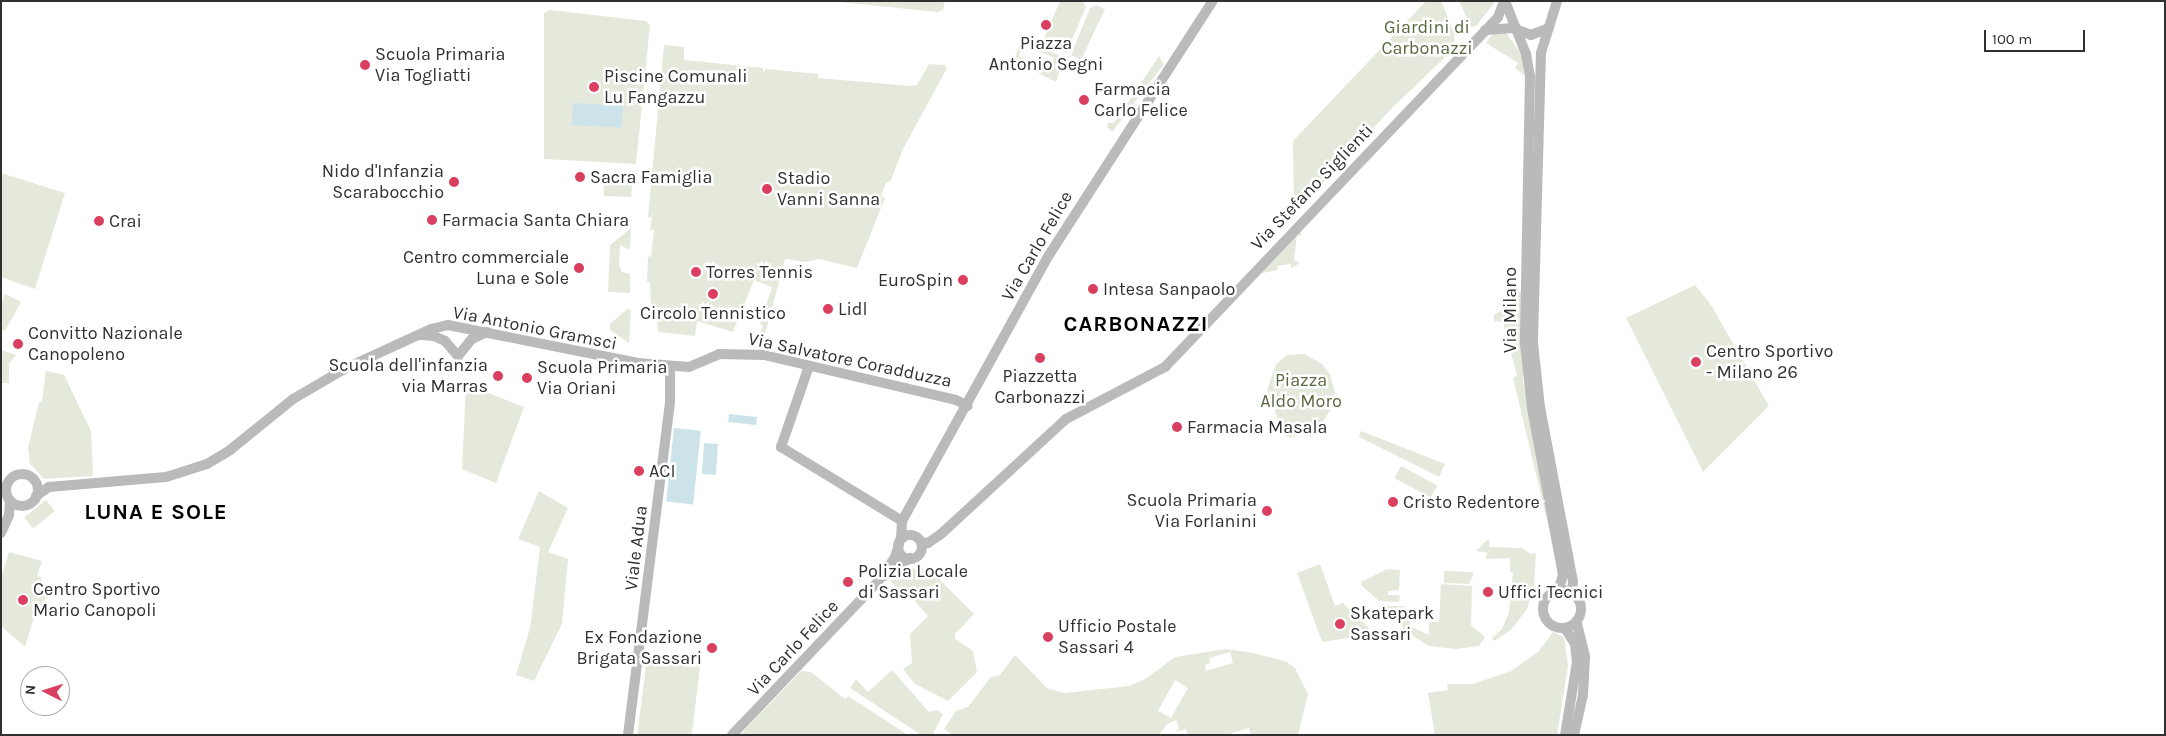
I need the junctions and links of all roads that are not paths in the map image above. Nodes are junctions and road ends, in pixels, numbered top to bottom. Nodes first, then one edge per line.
1 (1213, 1) edge
2 (1504, 1) edge
3 (1557, 1) edge
4 (1513, 28) junction
5 (1549, 28) junction
6 (1484, 31) junction
7 (487, 332) junction
8 (417, 335) junction
9 (809, 366) junction
10 (670, 369) junction
11 (968, 406) junction
12 (5, 481) edge
13 (35, 482) junction
14 (49, 488) junction
15 (6, 495) edge
16 (36, 496) junction
17 (23, 506) junction
18 (9, 515) junction
19 (904, 518) junction
20 (1, 533) edge
21 (919, 539) junction
22 (900, 542) junction
23 (910, 558) junction
24 (877, 583) junction
25 (1558, 591) junction
26 (1572, 594) junction
27 (1576, 621) junction
28 (1564, 628) junction
29 (628, 735) edge
30 (732, 735) edge
31 (1565, 735) edge
32 (1574, 735) edge

1 - 11 main road, Via Carlo Felice
2 - 4 main road, Via Milano
2 - 6 main road, Via Stefano Siglienti
3 - 5 main road, Via Milano
4 - 5 main road
4 - 6 main road
4 - 25 main road, Via Milano
5 - 26 main road, Via Milano
6 - 21 main road, Via Stefano Siglienti
7 - 8 main road, Via Antonio Gramsci
7 - 8 main road
7 - 10 main road, Via Antonio Gramsci
8 - 14 main road, Via Antonio Gramsci
9 - 10 main road, Via Salvatore Coradduzza
9 - 11 main road, Via Salvatore Coradduzza
9 - 19 main road
10 - 29 main road, Viale Adua
11 - 19 main road, Via Carlo Felice
12 - 13 main road
12 - 15 main road
13 - 14 main road
13 - 16 main road
14 - 16 main road
15 - 17 main road
15 - 18 main road
16 - 17 main road
17 - 18 main road
18 - 20 main road
19 - 21 main road
19 - 22 main road, Via Carlo Felice
21 - 22 main road
21 - 23 main road
22 - 23 main road
22 - 24 main road, Via Carlo Felice
23 - 24 main road, Via Carlo Felice
24 - 30 main road, Via Carlo Felice
25 - 26 main road
25 - 28 main road
26 - 27 main road
27 - 28 main road
27 - 32 main road
28 - 31 main road

